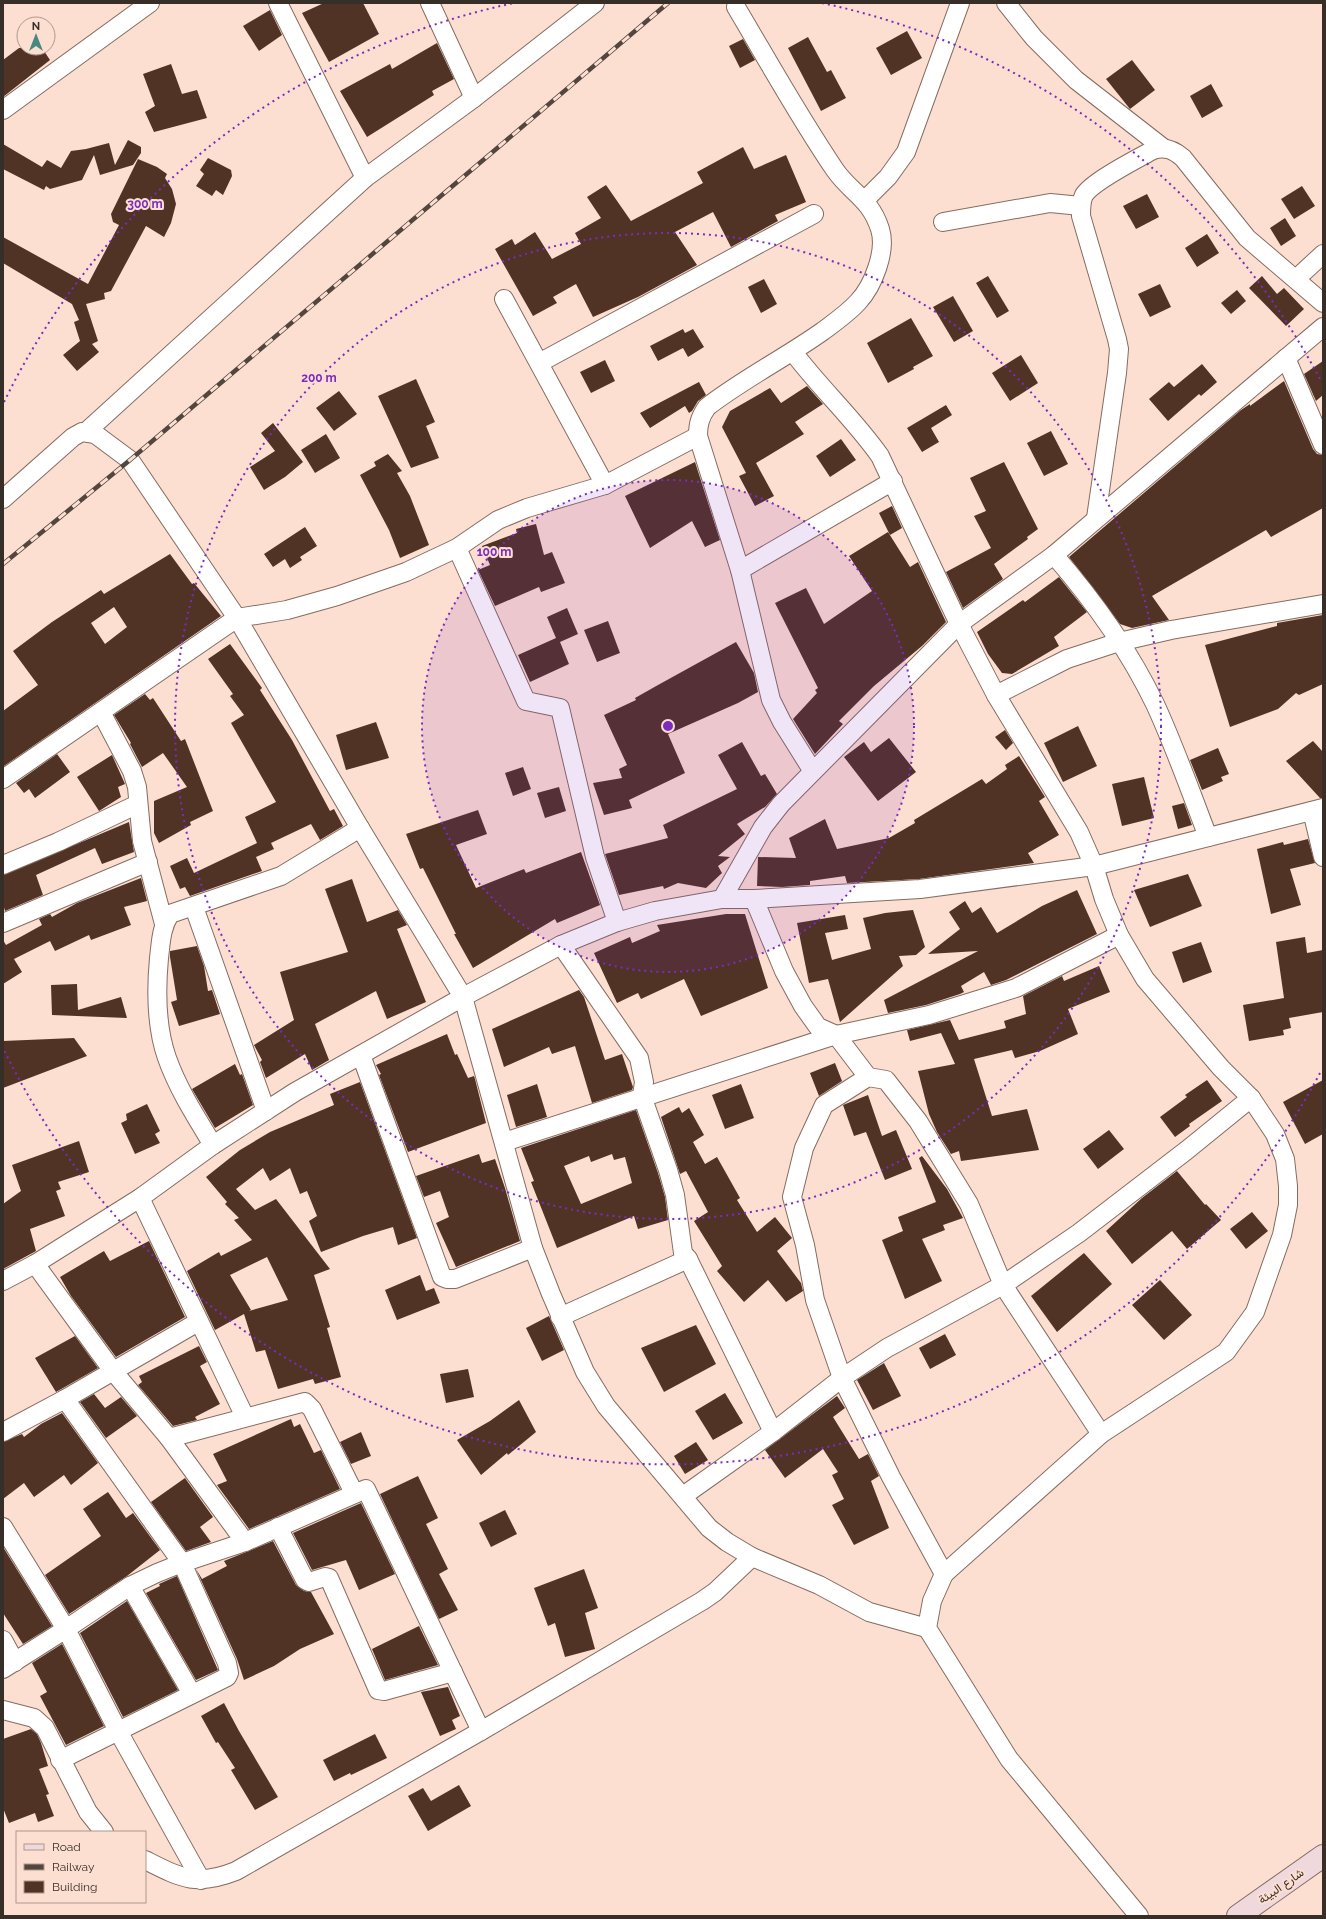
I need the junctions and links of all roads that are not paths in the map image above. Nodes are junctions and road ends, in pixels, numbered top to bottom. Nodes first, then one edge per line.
1 (150, 3) edge
2 (278, 3) edge
3 (430, 3) edge
4 (595, 3) edge
5 (960, 3) edge
6 (1006, 3) edge
7 (736, 7) dead end
8 (474, 98) junction
9 (3, 110) edge
10 (1162, 147) junction
11 (365, 178) junction
12 (865, 200) junction
13 (1081, 206) junction
14 (814, 214) dead end
15 (944, 222) dead end
16 (1323, 254) edge
17 (1296, 279) junction
18 (504, 299) dead end
19 (1323, 303) edge
20 (1323, 327) edge
21 (793, 352) junction
22 (1286, 358) junction
23 (539, 363) junction
24 (86, 432) junction
25 (698, 436) junction
26 (1323, 445) edge
27 (893, 481) junction
28 (605, 485) junction
29 (3, 499) edge
30 (1096, 518) junction
31 (457, 548) junction
32 (1054, 555) junction
33 (740, 570) junction
34 (1323, 604) edge
35 (237, 618) junction
36 (959, 624) junction
37 (1119, 642) junction
38 (996, 695) junction
39 (101, 712) junction
40 (812, 770) junction
41 (3, 779) edge
42 (138, 804) junction
43 (1317, 809) edge
44 (360, 828) junction
45 (1208, 837) junction
46 (1323, 857) edge
47 (148, 862) junction
48 (3, 865) edge
49 (1094, 866) junction
50 (722, 899) junction
51 (754, 900) junction
52 (194, 907) junction
53 (617, 922) junction
54 (3, 923) edge
55 (164, 924) junction
56 (1119, 935) junction
57 (561, 945) junction
58 (463, 996) junction
59 (836, 1034) junction
60 (361, 1055) junction
61 (868, 1077) junction
62 (642, 1096) junction
63 (1251, 1098) junction
64 (266, 1111) junction
65 (504, 1142) junction
66 (213, 1145) junction
67 (140, 1198) junction
68 (533, 1248) junction
69 (688, 1259) junction
70 (36, 1264) junction
71 (3, 1281) edge
72 (1003, 1285) junction
73 (560, 1317) junction
74 (198, 1322) junction
75 (113, 1371) junction
76 (842, 1378) junction
77 (65, 1399) junction
78 (245, 1417) junction
79 (3, 1432) edge
80 (773, 1432) junction
81 (1101, 1434) junction
82 (168, 1438) junction
83 (354, 1493) junction
84 (683, 1496) junction
85 (3, 1527) edge
86 (278, 1527) junction
87 (245, 1542) junction
88 (752, 1557) junction
89 (182, 1563) junction
90 (944, 1574) junction
91 (130, 1586) junction
92 (927, 1628) junction
93 (66, 1629) junction
94 (3, 1640) edge
95 (9, 1665) edge
96 (453, 1672) junction
97 (192, 1694) junction
98 (3, 1710) edge
99 (118, 1730) junction
100 (481, 1731) junction
101 (60, 1760) junction
102 (103, 1831) edge
103 (1323, 1856) edge
104 (146, 1860) edge
105 (201, 1880) junction
106 (1139, 1916) edge
107 (1238, 1916) edge

1 - 9 street
2 - 11 street
3 - 8 street
4 - 8 street
5 - 12 street
6 - 10 street
7 - 12 street
8 - 11 street
10 - 13 street
10 - 17 street
11 - 24 street
12 - 21 street
13 - 15 street
13 - 30 street
14 - 23 street
16 - 17 street
17 - 19 street
18 - 23 street
20 - 22 street
21 - 25 street
21 - 27 street
22 - 26 street
22 - 30 street
23 - 28 street
24 - 29 street
24 - 35 street
25 - 28 street
25 - 33 street
27 - 33 street
27 - 36 street
28 - 31 street
30 - 32 street
31 - 35 street
31 - 53 street
32 - 36 street
32 - 37 street
33 - 40 street
34 - 37 street
35 - 39 street
35 - 44 street
36 - 38 street
36 - 40 street
37 - 38 street
37 - 45 street
38 - 49 street
39 - 41 street
39 - 42 street
40 - 50 street
42 - 47 street
42 - 48 street
43 - 45 street
43 - 46 street
44 - 52 street
44 - 58 street
45 - 49 street
47 - 54 street
47 - 55 street
49 - 51 street
49 - 56 street
50 - 51 street
50 - 53 street
51 - 59 street
52 - 55 street
52 - 64 street
53 - 57 street
55 - 66 street
56 - 59 street
56 - 63 street
57 - 58 street
57 - 62 street
58 - 60 street
58 - 65 street
59 - 61 street
59 - 62 street
60 - 64 street
60 - 68 street
61 - 72 street
61 - 76 street
62 - 65 street
62 - 69 street
63 - 72 street
63 - 81 street
64 - 66 street
65 - 68 street
66 - 67 street
67 - 70 street
67 - 74 street
68 - 73 street
69 - 73 street
69 - 80 street
70 - 71 street
70 - 75 street
72 - 76 street
72 - 81 street
73 - 84 street
74 - 75 street
74 - 78 street
75 - 77 street
75 - 82 street
76 - 80 street
76 - 90 street
77 - 79 street
77 - 89 street
78 - 82 street
78 - 83 street
80 - 84 street
81 - 90 street
82 - 87 street
83 - 86 street
83 - 96 street
84 - 88 street
85 - 93 street
86 - 87 street
86 - 96 street
87 - 89 street
88 - 92 street
88 - 100 street
89 - 91 street
89 - 97 street
90 - 92 street
91 - 93 street
91 - 97 street
92 - 106 street
93 - 95 street
93 - 99 street
94 - 95 street
96 - 100 street
97 - 99 street
98 - 101 street
99 - 101 street
99 - 105 street
100 - 105 street
101 - 102 street
103 - 107 main road, شارع البيئة
104 - 105 street

